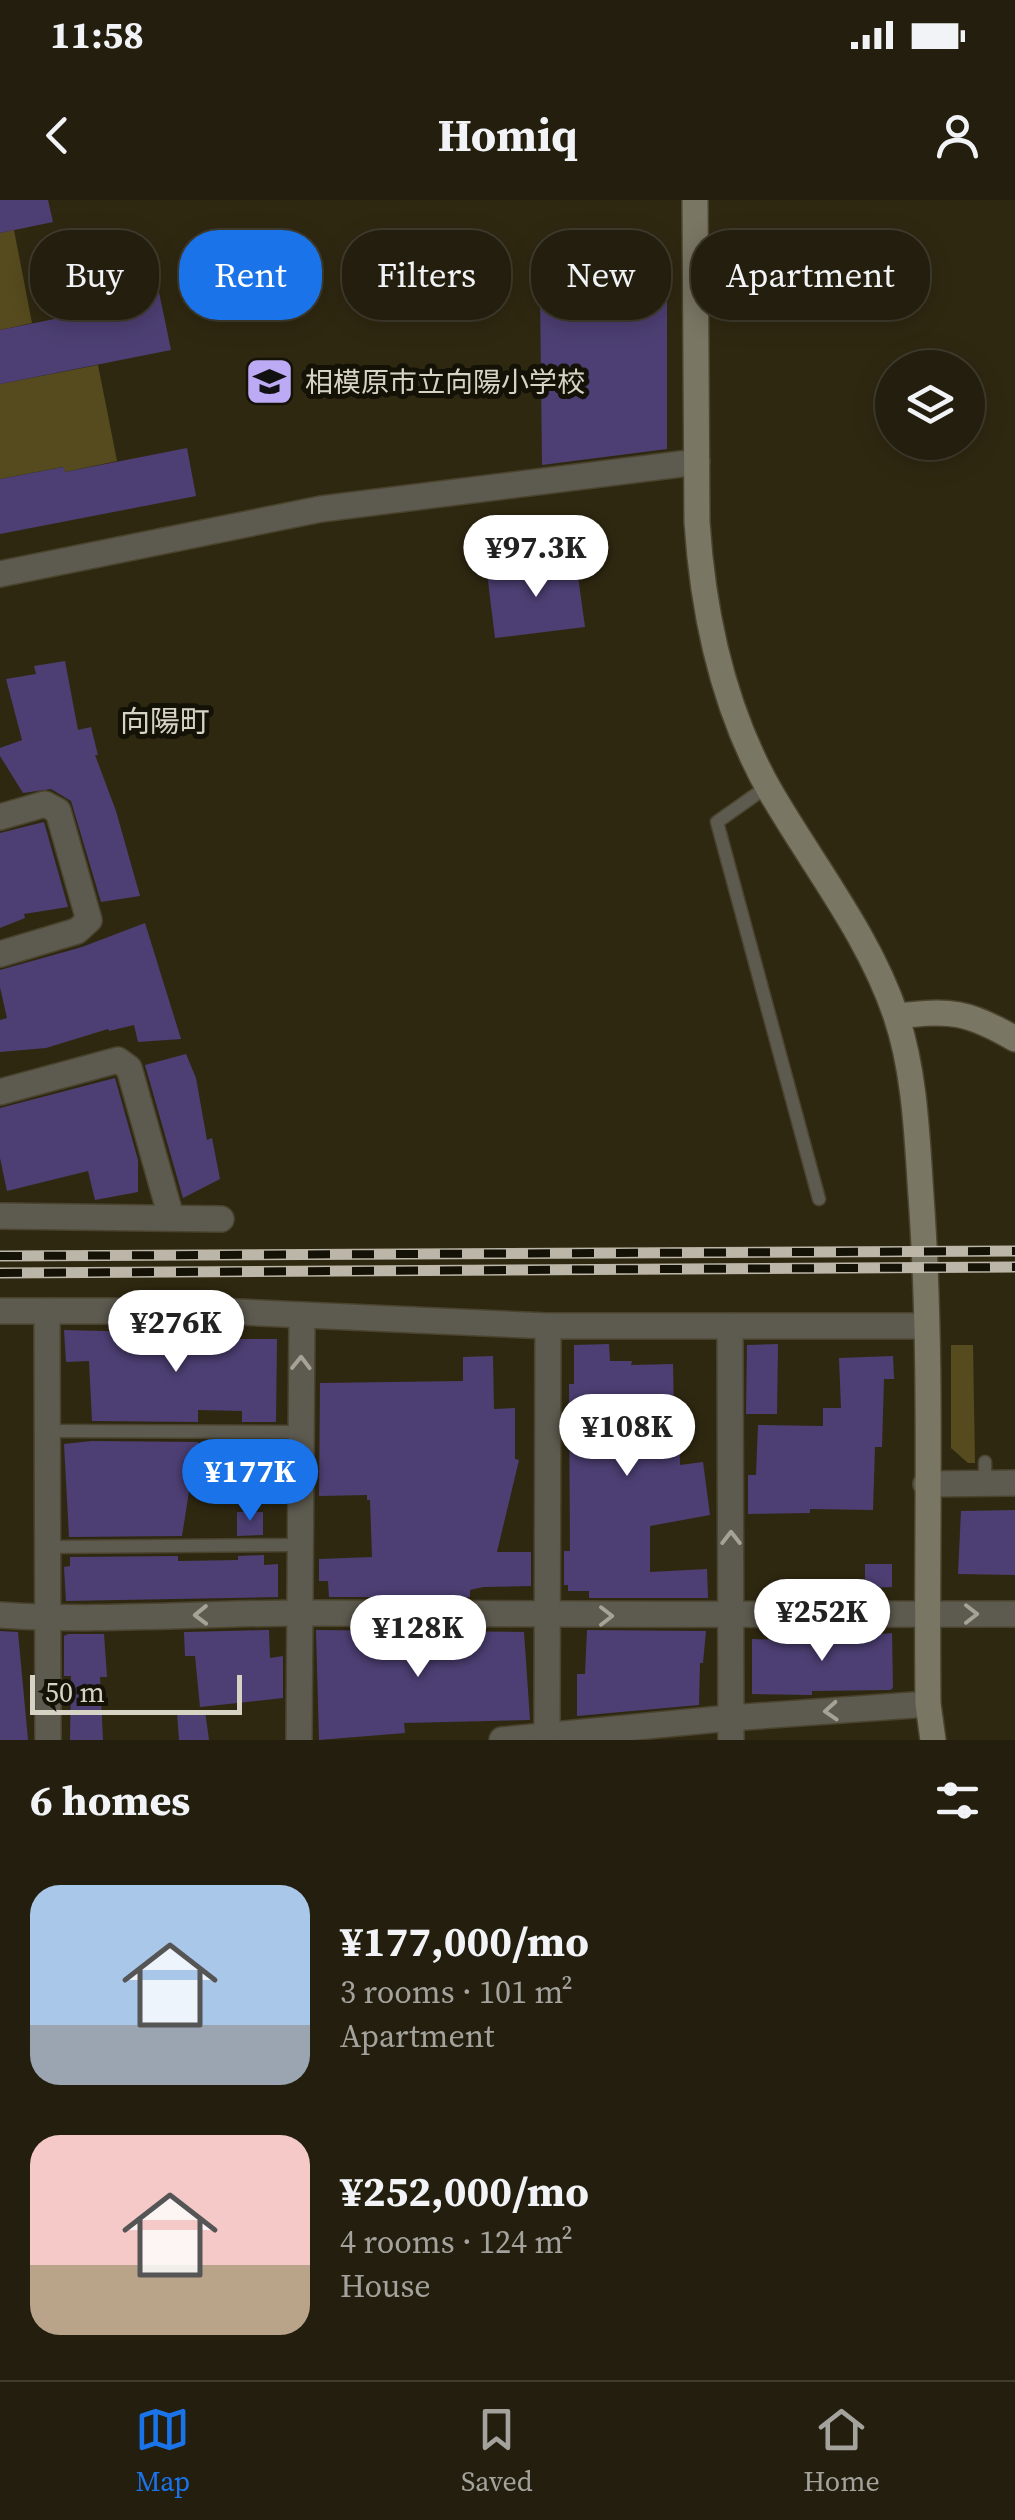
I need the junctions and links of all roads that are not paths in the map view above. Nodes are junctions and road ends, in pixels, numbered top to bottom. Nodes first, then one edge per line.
1 (695, 200) edge
2 (697, 462) junction
3 (0, 574) edge
4 (768, 786) junction
5 (0, 817) edge
6 (0, 954) edge
7 (896, 1016) junction
8 (1015, 1039) edge
9 (0, 1092) edge
10 (819, 1199) dead end
11 (0, 1216) edge
12 (171, 1217) junction
13 (221, 1218) dead end
14 (0, 1311) edge
15 (47, 1312) junction
16 (302, 1315) junction
17 (548, 1326) junction
18 (926, 1326) junction
19 (730, 1327) junction
20 (49, 1431) junction
21 (300, 1432) junction
22 (1015, 1483) edge
23 (926, 1484) junction
24 (299, 1545) junction
25 (48, 1548) junction
26 (298, 1613) junction
27 (1015, 1614) edge
28 (0, 1615) edge
29 (927, 1615) junction
30 (548, 1616) junction
31 (731, 1616) junction
32 (47, 1618) junction
33 (928, 1704) junction
34 (731, 1729) edge
35 (547, 1738) edge
36 (48, 1740) edge
37 (300, 1740) edge
38 (502, 1740) edge
39 (933, 1740) edge

1 - 2 street
2 - 3 street
2 - 4 street
4 - 7 street
4 - 10 lane
5 - 6 street
7 - 8 street
7 - 18 street
9 - 12 street
11 - 12 street
12 - 13 street
14 - 15 street
15 - 16 street
15 - 20 street
16 - 17 street
21 -> 16 street
17 - 19 street
17 - 30 street
18 - 19 street
18 - 23 street
31 -> 19 street
20 - 21 lane
20 - 25 street
21 - 24 street
22 - 23 street
23 - 29 street
24 - 25 lane
24 - 26 street
25 - 32 street
26 - 30 street
26 -> 32 street
26 - 37 street
29 -> 27 street
28 - 32 street
29 - 31 street
29 - 33 street
30 -> 31 street
30 - 35 street
31 - 34 street
32 - 36 street
33 -> 34 street
33 - 39 street
34 - 35 street
35 - 38 street

